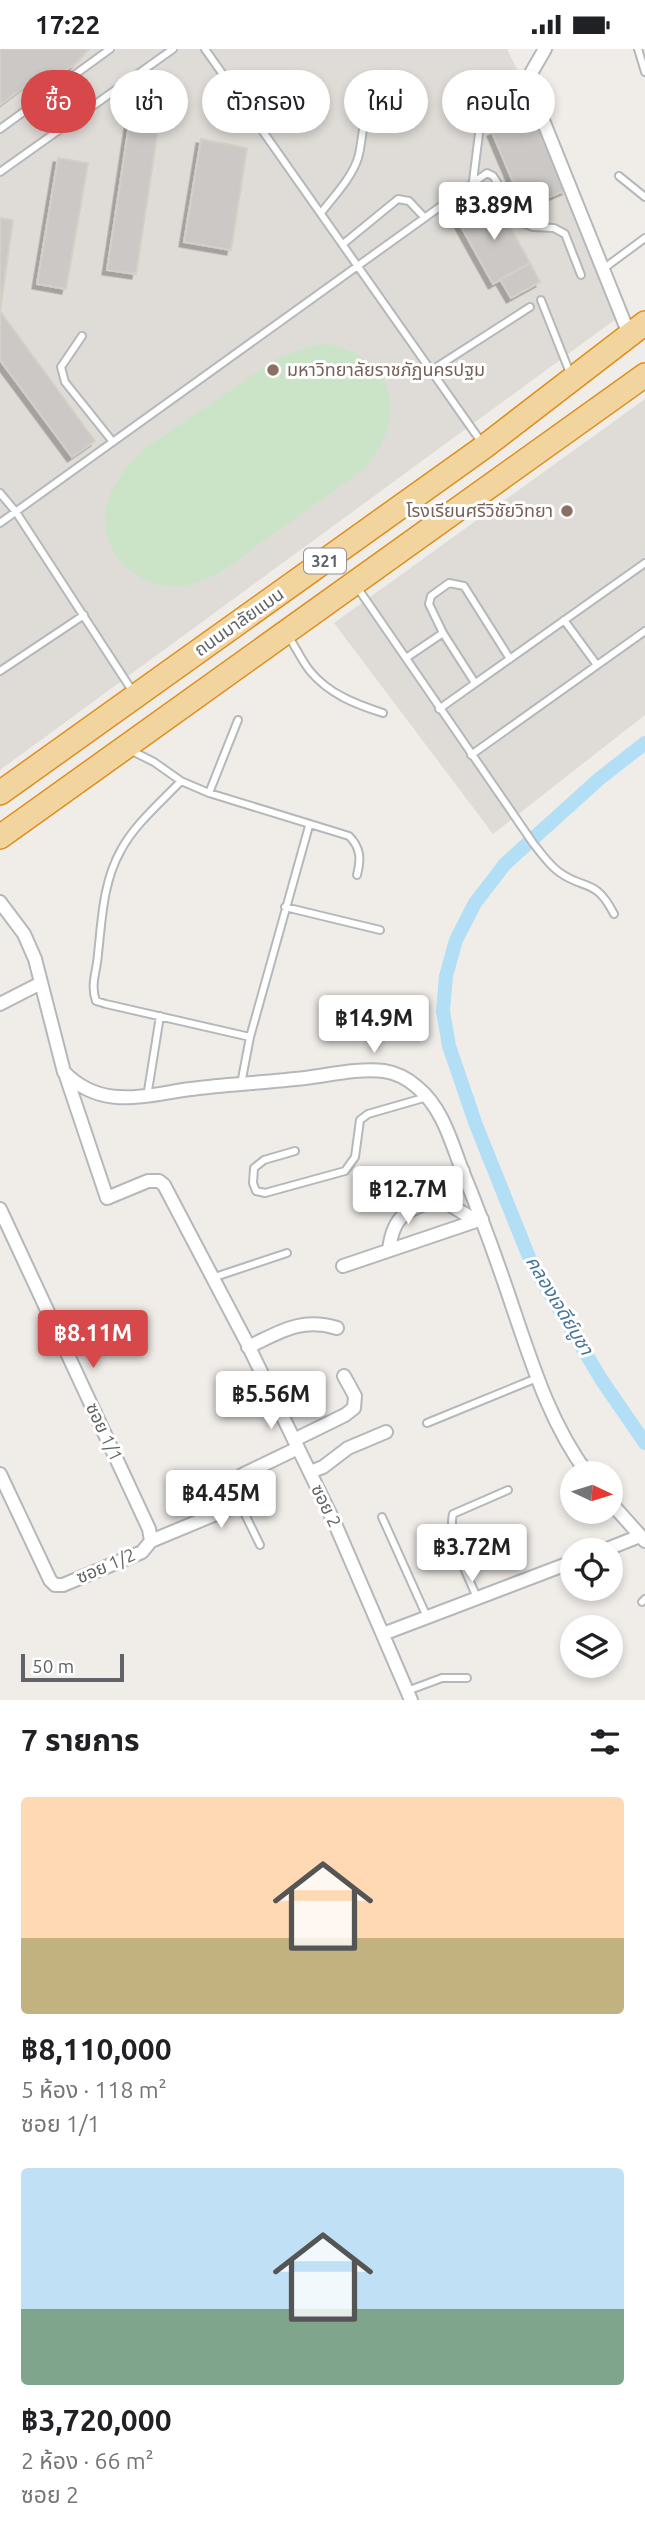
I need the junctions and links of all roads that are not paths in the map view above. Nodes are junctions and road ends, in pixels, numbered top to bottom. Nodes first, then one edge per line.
1 (110, 49) edge
2 (205, 49) edge
3 (545, 49) edge
4 (638, 49) edge
5 (169, 50) edge
6 (645, 72) edge
7 (0, 129) edge
8 (361, 133) edge
9 (479, 133) edge
10 (0, 172) edge
11 (619, 176) dead end
12 (473, 181) junction
13 (645, 197) edge
14 (321, 213) junction
15 (424, 217) junction
16 (645, 238) edge
17 (343, 244) junction
18 (358, 265) junction
19 (603, 269) junction
20 (581, 275) dead end
21 (541, 300) dead end
22 (530, 307) dead end
23 (637, 329) edge
24 (82, 336) dead end
25 (432, 370) junction
26 (645, 375) edge
27 (573, 378) junction
28 (113, 442) junction
29 (484, 447) junction
30 (0, 492) edge
31 (16, 512) junction
32 (0, 523) edge
33 (645, 563) edge
34 (354, 584) junction
35 (84, 615) junction
36 (564, 620) junction
37 (645, 631) edge
38 (286, 632) junction
39 (443, 633) junction
40 (405, 658) junction
41 (509, 659) junction
42 (597, 665) junction
43 (0, 671) edge
44 (475, 683) junction
45 (134, 695) junction
46 (439, 709) junction
47 (383, 713) dead end
48 (238, 720) dead end
49 (125, 748) junction
50 (471, 755) junction
51 (181, 781) junction
52 (0, 793) edge
53 (209, 793) junction
54 (309, 826) junction
55 (0, 837) edge
56 (358, 875) dead end
57 (0, 902) edge
58 (285, 907) junction
59 (614, 913) dead end
60 (380, 930) dead end
61 (41, 983) junction
62 (0, 1004) edge
63 (160, 1016) junction
64 (250, 1037) junction
65 (64, 1072) junction
66 (240, 1086) junction
67 (147, 1097) junction
68 (426, 1097) junction
69 (295, 1151) dead end
70 (463, 1171) junction
71 (440, 1199) junction
72 (0, 1209) edge
73 (479, 1219) junction
74 (389, 1250) junction
75 (287, 1253) dead end
76 (343, 1266) dead end
77 (212, 1278) junction
78 (337, 1328) dead end
79 (248, 1346) junction
80 (344, 1376) dead end
81 (537, 1378) junction
82 (427, 1423) dead end
83 (386, 1432) dead end
84 (296, 1444) junction
85 (578, 1461) edge
86 (310, 1472) junction
87 (0, 1474) edge
88 (508, 1490) dead end
89 (240, 1504) junction
90 (382, 1517) dead end
91 (623, 1517) edge
92 (642, 1538) edge
93 (151, 1541) junction
94 (623, 1544) edge
95 (260, 1545) dead end
96 (560, 1567) edge
97 (478, 1599) junction
98 (428, 1617) junction
99 (383, 1634) junction
100 (467, 1678) dead end
101 (409, 1696) edge

1 - 7 lane
2 - 14 lane
3 - 19 street
4 - 6 lane
5 - 10 lane
8 - 14 lane
9 - 12 lane
11 - 13 lane
12 - 15 lane
12 - 20 lane
14 - 17 lane
15 - 17 lane
15 - 18 lane
16 - 19 lane
17 - 18 lane
18 - 25 lane
18 - 28 lane
19 - 23 street
21 - 27 lane
22 - 25 lane
23 - 27 highway, ถนนมาลัยแมน / 321
24 - 28 lane
25 - 29 lane
26 - 34 highway, ถนนมาลัยแมน / 321
27 - 29 highway, ถนนมาลัยแมน / 321
28 - 31 lane
29 - 45 highway, ถนนมาลัยแมน / 321
30 - 31 lane
31 - 32 lane
31 - 35 lane
33 - 36 lane
34 - 38 highway, ถนนมาลัยแมน / 321
34 - 40 lane
35 - 43 lane
35 - 45 lane
36 - 41 lane
36 - 42 lane
37 - 42 lane
38 - 47 lane
38 - 49 highway, ถนนมาลัยแมน / 321
39 - 40 lane
39 - 41 lane
39 - 44 lane
40 - 46 lane
41 - 44 lane
42 - 50 lane
44 - 46 lane
45 - 52 highway, ถนนมาลัยแมน / 321
46 - 50 lane
48 - 53 lane
49 - 51 lane
49 - 55 highway, ถนนมาลัยแมน / 321
50 - 59 lane
51 - 53 lane
51 - 63 lane
53 - 54 lane
54 - 56 lane
54 - 58 lane
57 - 61 street
58 - 60 lane
58 - 64 lane
61 - 62 street
61 - 65 street
63 - 64 lane
63 - 67 lane
64 - 66 lane
65 - 67 street
65 - 77 street, ซอย 2
66 - 67 street
66 - 68 street
68 - 69 lane
68 - 70 street
70 - 71 street
70 - 73 street
71 - 73 street
71 - 74 street
72 - 93 street, ซอย 1/1
73 - 74 street
73 - 81 street
74 - 76 street
75 - 77 lane
77 - 79 street, ซอย 2
78 - 79 street
79 - 84 street, ซอย 2
80 - 84 street
81 - 82 lane
81 - 85 street
83 - 86 street
84 - 86 street, ซอย 2
84 - 89 street
86 - 99 street, ซอย 2
87 - 93 street, ซอย 1/2
88 - 97 lane
89 - 93 street
89 - 95 lane
90 - 98 lane
91 - 92 street
92 - 94 street
96 - 97 street
97 - 98 street
98 - 99 street
99 - 101 street, ซอย 2
100 - 101 lane

